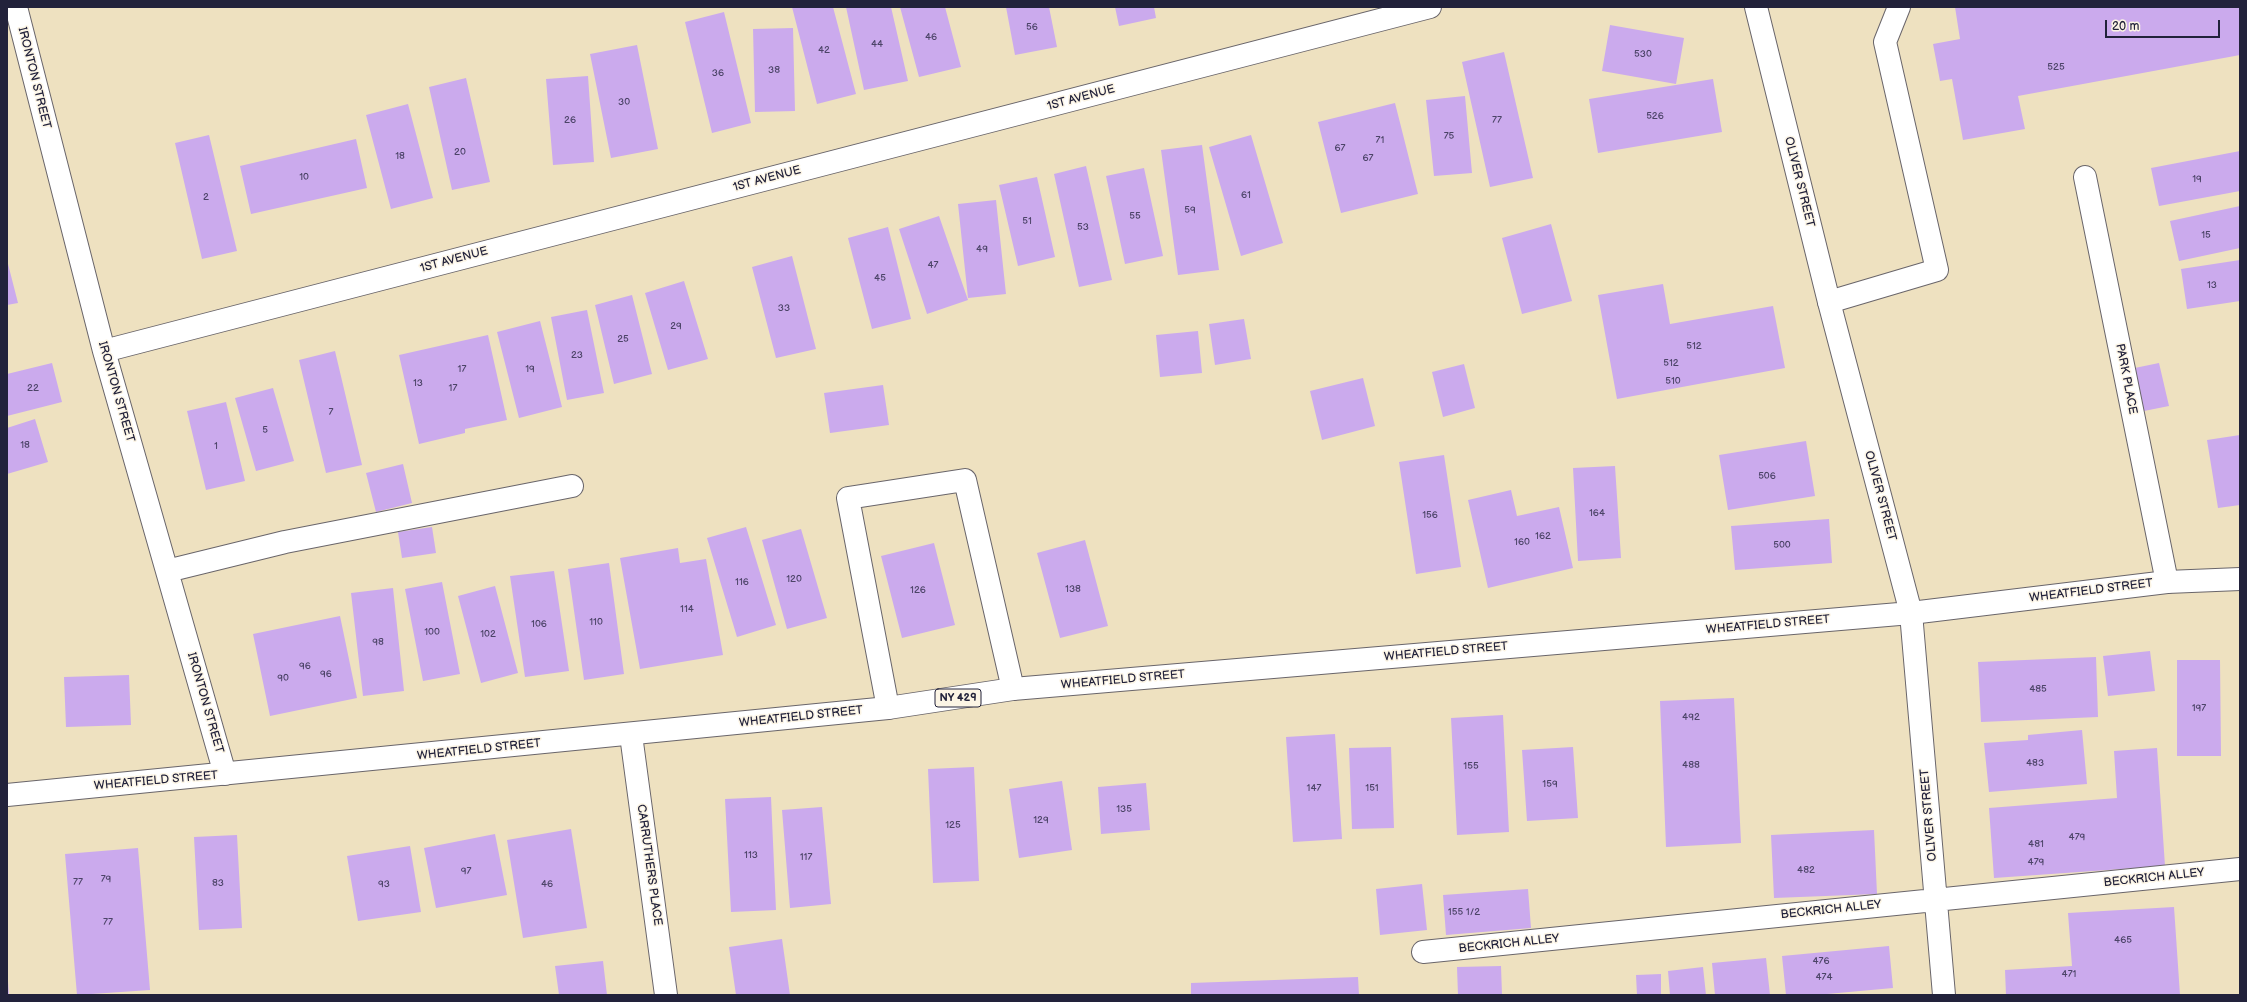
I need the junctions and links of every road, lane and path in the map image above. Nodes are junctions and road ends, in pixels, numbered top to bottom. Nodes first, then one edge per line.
1 (16, 7) edge
2 (1430, 7) edge
3 (1756, 7) edge
4 (1899, 7) edge
5 (2085, 177) dead end
6 (1829, 302) junction
7 (104, 351) junction
8 (572, 486) dead end
9 (167, 571) junction
10 (2240, 579) edge
11 (2167, 582) junction
12 (1911, 613) junction
13 (1013, 689) junction
14 (888, 708) junction
15 (631, 735) junction
16 (225, 774) junction
17 (7, 795) edge
18 (2240, 869) edge
19 (1936, 900) junction
20 (1422, 952) dead end
21 (666, 995) edge
22 (1944, 995) edge

1 - 7 street, IRONTON STREET
2 - 7 street, 1ST AVENUE
3 - 6 street, OLIVER STREET
4 - 6 street
5 - 11 street, PARK PLACE
6 - 12 street, OLIVER STREET
7 - 9 street, IRONTON STREET
8 - 9 street
9 - 16 street, IRONTON STREET
10 - 11 street, WHEATFIELD STREET
11 - 12 street, WHEATFIELD STREET
12 - 13 street, WHEATFIELD STREET / NY 429
12 - 19 street, OLIVER STREET
13 - 14 street, WHEATFIELD STREET / NY 429
13 - 14 street
14 - 15 street, WHEATFIELD STREET / NY 429
15 - 16 street, WHEATFIELD STREET / NY 429
15 - 21 street, CARRUTHERS PLACE
16 - 17 street, WHEATFIELD STREET / NY 429
18 - 19 street, BECKRICH ALLEY
19 - 20 street, BECKRICH ALLEY
19 - 22 street, OLIVER STREET

